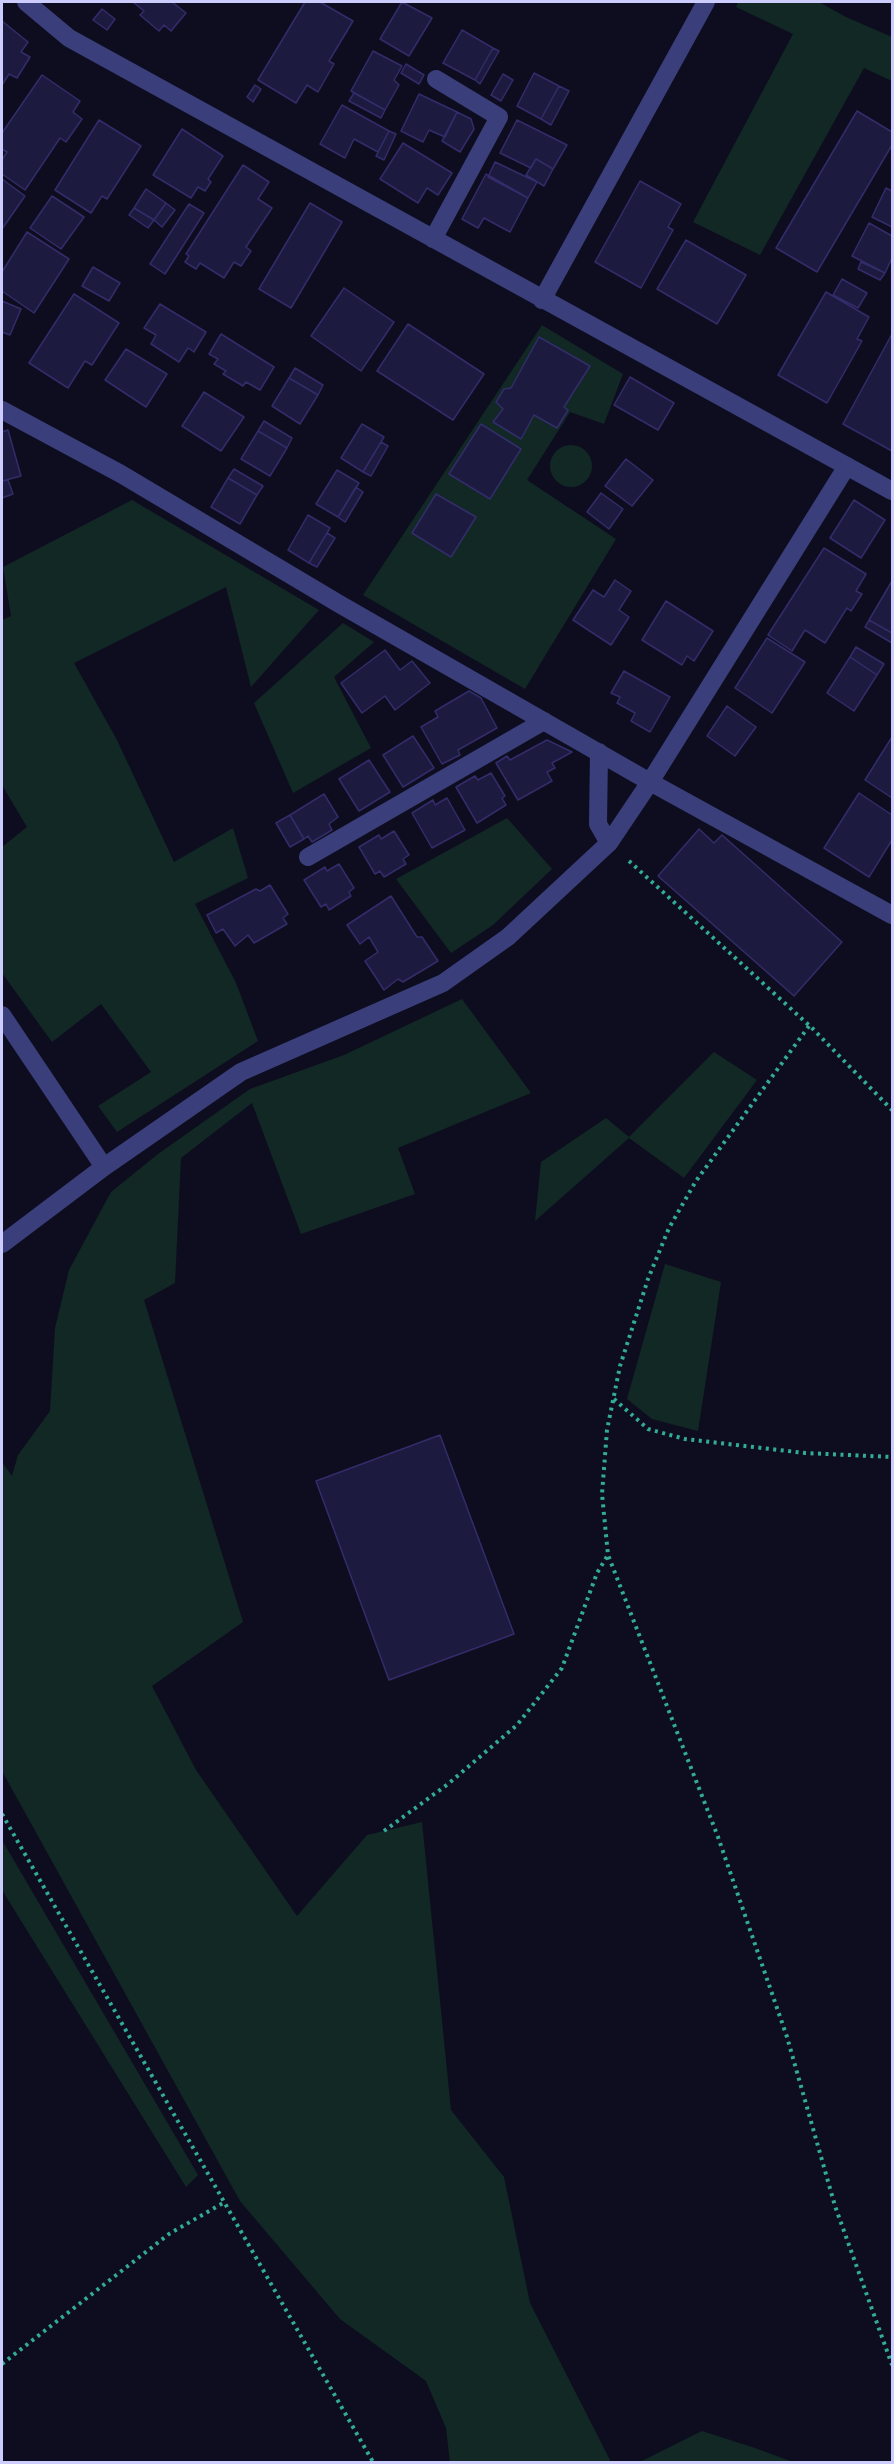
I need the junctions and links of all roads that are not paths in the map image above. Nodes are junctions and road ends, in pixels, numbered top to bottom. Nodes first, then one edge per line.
1 (26, 2) edge
2 (706, 2) edge
3 (436, 79) dead end
4 (433, 239) junction
5 (542, 300) junction
6 (2, 410) edge
7 (847, 466) junction
8 (892, 491) edge
9 (544, 721) junction
10 (599, 752) junction
11 (650, 782) junction
12 (609, 843) junction
13 (308, 857) dead end
14 (892, 915) edge
15 (2, 1015) edge
16 (104, 1167) junction
17 (2, 1244) edge

1 - 4 street
2 - 5 street
3 - 4 street
4 - 5 street
5 - 7 street
6 - 9 street
7 - 8 street
7 - 11 street
9 - 10 street
9 - 13 street
10 - 11 street
10 - 12 street
11 - 12 street
11 - 14 street
12 - 16 street
15 - 16 street
16 - 17 street

